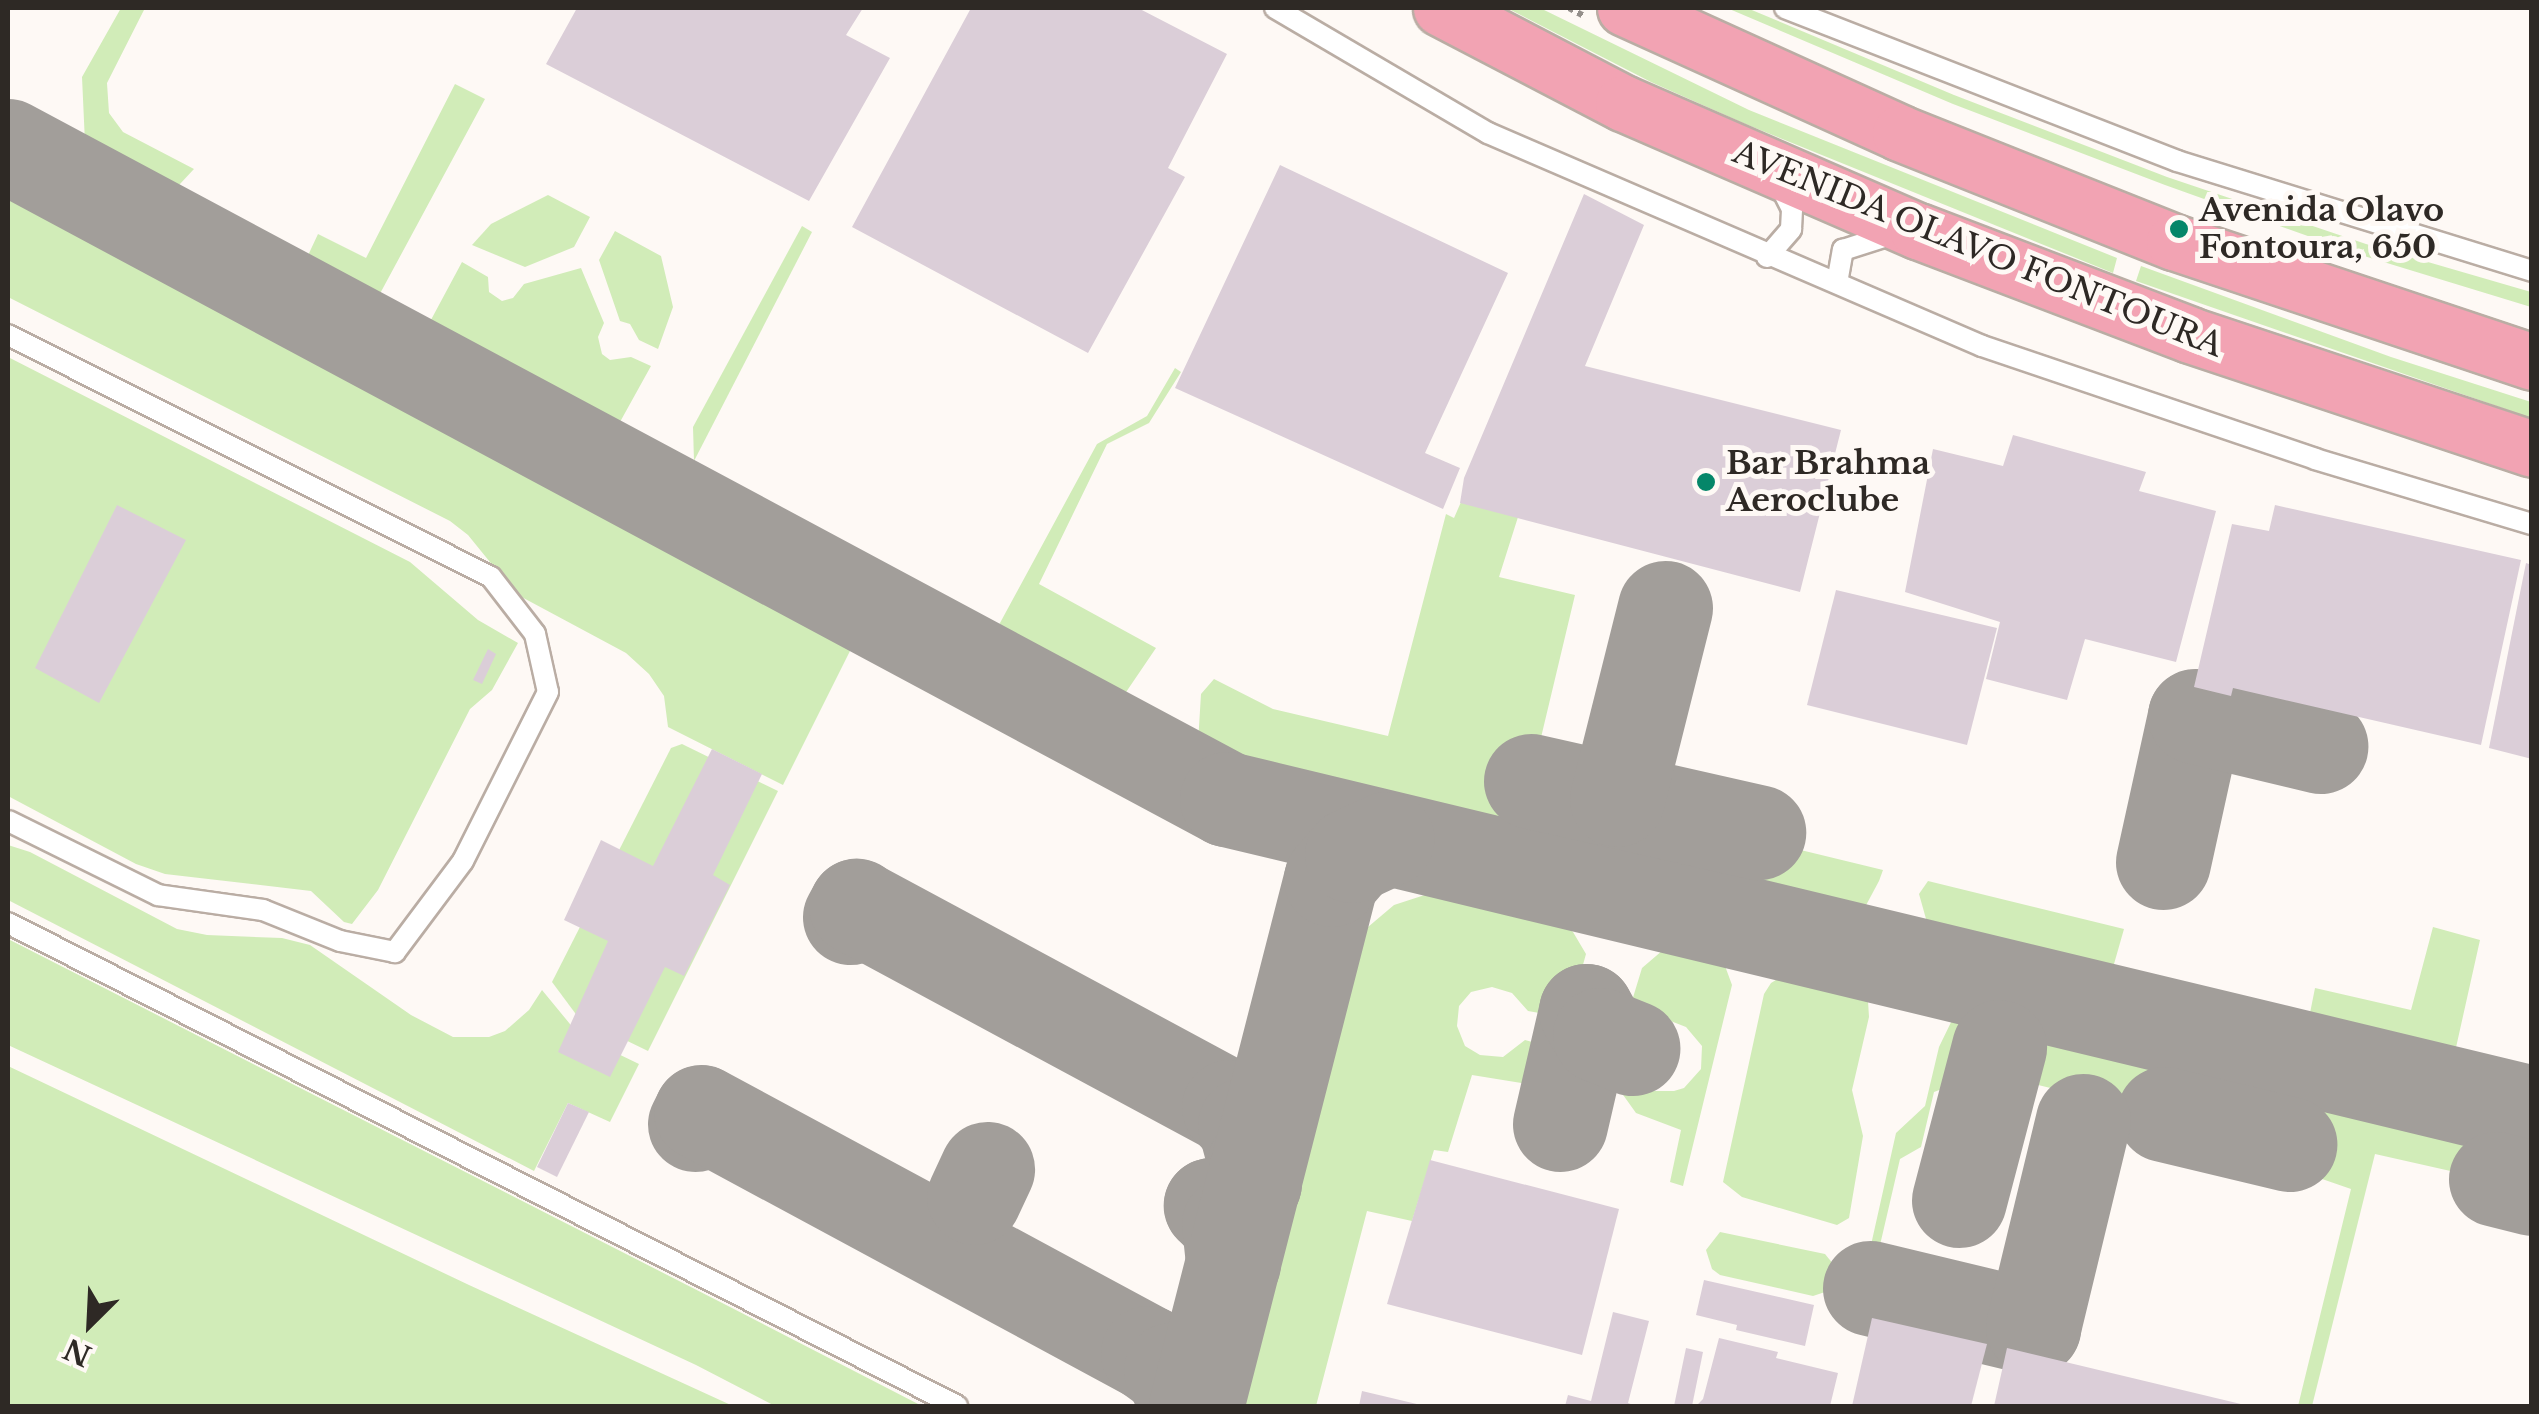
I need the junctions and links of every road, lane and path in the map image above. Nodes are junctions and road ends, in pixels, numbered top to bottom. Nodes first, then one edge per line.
1 (1276, 8) edge
2 (1441, 8) edge
3 (1625, 8) edge
4 (1786, 8) edge
5 (1770, 170) junction
6 (1918, 231) junction
7 (1768, 257) junction
8 (2532, 271) edge
9 (1837, 283) junction
10 (8, 336) edge
11 (2532, 362) edge
12 (2532, 449) edge
13 (2532, 524) edge
14 (8, 822) edge
15 (8, 923) edge
16 (956, 1406) edge

1 - 7 lane
2 - 5 main road, AVENIDA OLAVO FONTOURA
3 - 11 main road
4 - 8 lane
5 - 6 main road, AVENIDA OLAVO FONTOURA
5 - 7 lane
6 - 9 lane
6 - 12 main road, AVENIDA OLAVO FONTOURA
7 - 9 lane
9 - 13 lane
10 - 14 lane
15 - 16 lane

